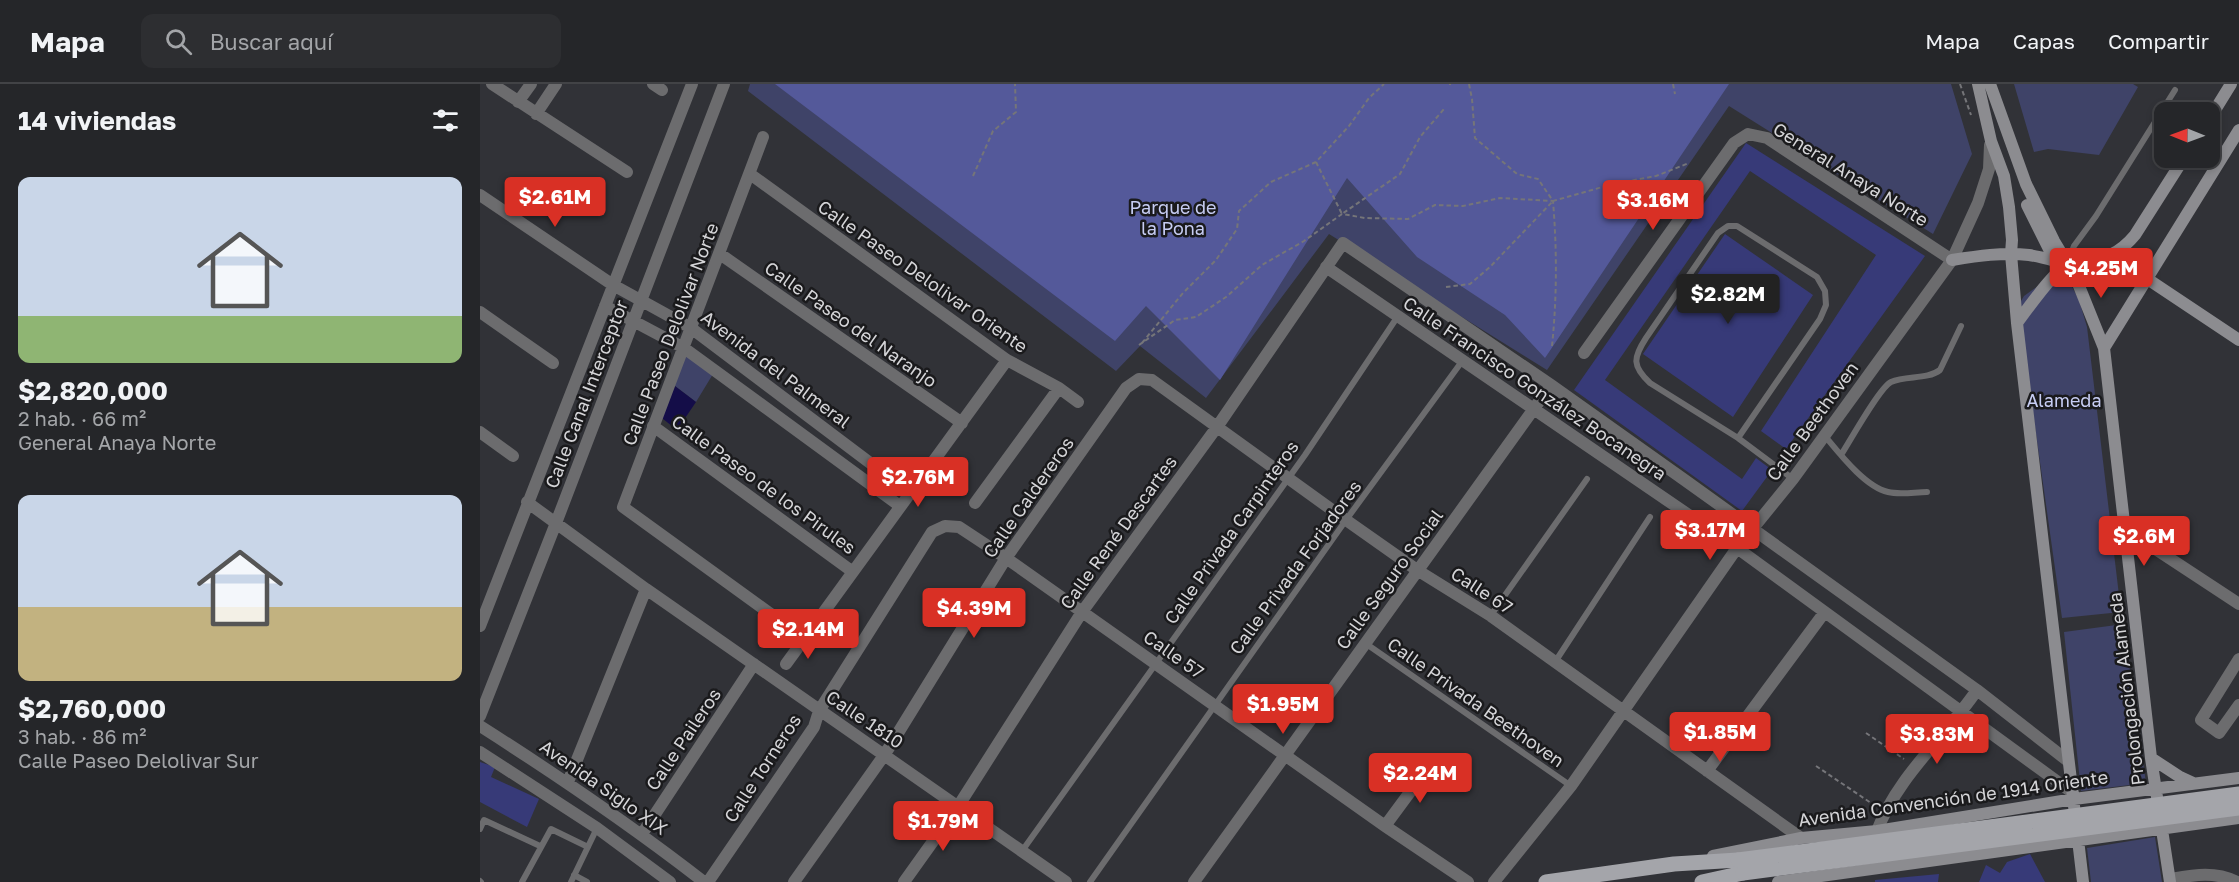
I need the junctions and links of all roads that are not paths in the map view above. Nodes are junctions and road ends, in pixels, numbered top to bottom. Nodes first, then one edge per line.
1 (492, 84) edge
2 (531, 84) edge
3 (556, 84) edge
4 (692, 84) edge
5 (724, 84) edge
6 (1978, 84) edge
7 (1990, 84) edge
8 (2231, 84) edge
9 (2175, 90) dead end
10 (1982, 97) junction
11 (518, 102) junction
12 (2220, 102) edge
13 (536, 114) junction
14 (2239, 130) edge
15 (1990, 135) junction
16 (764, 137) dead end
17 (2178, 168) edge
18 (627, 172) dead end
19 (750, 174) junction
20 (480, 195) edge
21 (1343, 243) joint
22 (2121, 249) junction
23 (720, 254) junction
24 (2011, 254) junction
25 (1952, 260) junction
26 (2067, 264) junction
27 (1326, 267) junction
28 (2146, 278) junction
29 (613, 285) junction
30 (641, 301) junction
31 (605, 306) junction
32 (480, 312) edge
33 (1398, 316) junction
34 (633, 320) junction
35 (2017, 323) junction
36 (1961, 326) dead end
37 (691, 328) junction
38 (2239, 340) edge
39 (684, 348) junction
40 (2104, 348) junction
41 (1584, 353) dead end
42 (1007, 360) junction
43 (1463, 360) junction
44 (553, 363) dead end
45 (1139, 379) joint
46 (1551, 385) junction
47 (1059, 388) junction
48 (1078, 402) dead end
49 (1534, 409) junction
50 (962, 423) junction
51 (653, 426) junction
52 (1217, 427) junction
53 (480, 432) edge
54 (1824, 434) junction
55 (1738, 438) junction
56 (1841, 455) junction
57 (513, 456) dead end
58 (1288, 478) junction
59 (1587, 479) dead end
60 (1793, 479) junction
61 (1927, 492) dead end
62 (910, 493) junction
63 (527, 502) junction
64 (975, 504) dead end
65 (900, 506) junction
66 (1650, 517) dead end
67 (1346, 520) junction
68 (556, 523) junction
69 (945, 526) joint
70 (2125, 529) junction
71 (1753, 531) junction
72 (1737, 548) junction
73 (1006, 558) junction
74 (1417, 570) junction
75 (853, 572) junction
76 (646, 589) junction
77 (2239, 604) edge
78 (1082, 612) junction
79 (1824, 613) junction
80 (1491, 616) junction
81 (480, 627) edge
82 (804, 638) junction
83 (1365, 643) junction
84 (2239, 659) edge
85 (1554, 662) junction
86 (754, 664) junction
87 (786, 664) dead end
88 (1155, 664) junction
89 (1977, 690) junction
90 (1215, 705) junction
91 (2239, 705) edge
92 (1622, 710) junction
93 (819, 711) junction
94 (1962, 712) junction
95 (480, 716) edge
96 (480, 726) edge
97 (480, 752) edge
98 (885, 754) junction
99 (1286, 755) junction
100 (2151, 758) junction
101 (2068, 761) junction
102 (1430, 765) dead end
103 (1707, 771) junction
104 (2239, 778) edge
105 (2222, 780) junction
106 (568, 782) junction
107 (2194, 784) junction
108 (1571, 786) junction
109 (2156, 789) junction
110 (2239, 794) edge
111 (2073, 796) junction
112 (959, 806) junction
113 (2009, 809) junction
114 (2236, 815) edge
115 (1385, 826) junction
116 (2163, 827) junction
117 (597, 828) junction
118 (480, 829) edge
119 (1877, 831) junction
120 (642, 834) junction
121 (1801, 838) junction
122 (2077, 839) junction
123 (540, 846) junction
124 (588, 847) junction
125 (2008, 849) junction
126 (1022, 852) junction
127 (1674, 864) junction
128 (1741, 866) junction
129 (574, 875) junction
130 (2170, 880) edge
131 (522, 882) edge
132 (571, 882) edge
133 (587, 882) edge
134 (670, 882) edge
135 (706, 882) edge
136 (794, 882) edge
137 (904, 882) edge
138 (1066, 882) edge
139 (1090, 882) edge
140 (1194, 882) edge
141 (1468, 882) edge
142 (1494, 882) edge
143 (1546, 882) edge
144 (1702, 882) edge
145 (1778, 882) edge
146 (2083, 882) edge
147 (2237, 882) edge

1 - 11 street
2 - 11 street
3 - 13 street
4 - 29 street, Calle Canal Interceptor
5 - 30 street, Calle Canal Interceptor
6 - 10 main road
7 - 26 main road, Prolongación Alameda
8 - 12 main road
9 - 26 lane
10 - 15 main road
10 - 26 main road
11 - 13 street
13 - 18 street
14 - 28 main road
15 - 24 main road
15 - 25 street, Calle Beethoven
16 - 19 street, Calle Paseo Delolivar Norte
17 - 22 main road
19 - 23 street, Calle Paseo Delolivar Norte
19 - 42 street, Calle Paseo Delolivar Oriente
20 - 29 street, Avenida del Palmeral
21 - 27 street, Calle René Descartes
21 - 46 street, Calle Francisco González Bocanegra
22 - 26 main road
22 - 28 main road
23 - 37 street, Calle Paseo Delolivar Norte
23 - 50 street, Calle Paseo del Naranjo
24 - 25 main road
24 - 26 main road
24 - 35 main road
25 - 41 street, General Anaya Norte
25 - 54 street, Calle Beethoven
26 - 28 main road
26 - 35 main road
26 - 40 main road, Prolongación Alameda
27 - 33 street, Calle Francisco González Bocanegra
27 - 52 street, Calle René Descartes
28 - 38 main road
28 - 40 main road
29 - 30 street, Avenida del Palmeral
29 - 31 street, Calle Canal Interceptor
30 - 34 street, Calle Canal Interceptor
30 - 37 street, Avenida del Palmeral
31 - 34 street, Avenida del Palmeral
31 - 63 street, Calle Canal Interceptor
32 - 44 street
33 - 43 street, Calle Francisco González Bocanegra
33 - 58 lane, Calle Privada Carpinteros
34 - 39 street, Avenida del Palmeral
34 - 68 street, Calle Canal Interceptor
35 - 101 main road
36 - 56 lane
37 - 39 street, Calle Paseo Delolivar Norte
37 - 62 street, Avenida del Palmeral
39 - 51 street, Calle Paseo Delolivar Norte
39 - 65 street, Avenida del Palmeral
40 - 70 main road, Prolongación Alameda
42 - 47 street, Calle Paseo Delolivar Oriente
42 - 50 street
43 - 49 street, Calle Francisco González Bocanegra
43 - 67 lane, Calle Privada Forjadores
45 - 52 street, Calle 67
45 - 73 street, Calle Caldereros
46 - 49 street, Calle Seguro Social
46 - 71 street, Calle Francisco González Bocanegra
47 - 48 street, Calle Paseo Delolivar Oriente
47 - 64 street
49 - 72 street, Calle Francisco González Bocanegra
49 - 74 street, Calle Seguro Social
50 - 62 street
51 - 75 street, Calle Paseo de los Pirules
51 - 82 street, Calle Paseo Delolivar Norte
52 - 58 street, Calle 67
52 - 78 street, Calle René Descartes
53 - 57 street
54 - 56 lane
54 - 60 street, Calle Beethoven
55 - 55 lane
55 - 60 lane
56 - 61 lane
58 - 67 street, Calle 67
58 - 88 lane, Calle Privada Carpinteros
59 - 80 lane
60 - 71 street, Calle Beethoven
62 - 65 street
63 - 68 street, Calle 1810
63 - 81 street, Calle Canal Interceptor
65 - 75 street
66 - 85 lane
67 - 74 street, Calle 67
67 - 90 lane, Calle Privada Forjadores
68 - 76 street, Calle 1810
68 - 95 street, Calle Canal Interceptor
69 - 73 street, Calle 57
69 - 93 street, Calle Torneros
70 - 77 street
70 - 100 main road, Prolongación Alameda
71 - 72 street, Calle Beethoven
71 - 89 street, Calle Francisco González Bocanegra
72 - 79 street, Calle Francisco González Bocanegra
72 - 92 street, Calle Beethoven
73 - 78 street, Calle 57
73 - 98 street, Calle Caldereros
74 - 80 street, Calle 67
74 - 83 street, Calle Seguro Social
75 - 82 street
76 - 86 street, Calle 1810
76 - 106 street
78 - 88 street, Calle 57
78 - 112 street, Calle René Descartes
79 - 94 street, Calle Francisco González Bocanegra
79 - 103 street
80 - 85 street, Calle 67
82 - 87 street
83 - 99 street, Calle Seguro Social
83 - 108 lane, Calle Privada Beethoven
84 - 91 street
85 - 92 street, Calle 67
86 - 93 street, Calle 1810
86 - 120 street, Calle Paileros
88 - 90 street, Calle 57
88 - 126 lane, Calle Privada Carpinteros
89 - 94 street
89 - 101 street, Calle Francisco González Bocanegra
90 - 99 street, Calle 57
90 - 139 lane, Calle Privada Forjadores
92 - 103 street, Calle 67
92 - 108 street, Calle Beethoven
93 - 98 street, Calle 1810
93 - 135 street, Calle Torneros
94 - 111 street, Calle Francisco González Bocanegra
94 - 119 street
96 - 106 street, Avenida Siglo XIX
97 - 117 street, Avenida Siglo XIX
98 - 112 street, Calle 1810
98 - 136 street, Calle Caldereros
99 - 115 street, Calle 57
99 - 140 street, Calle Seguro Social
100 - 107 main road
100 - 109 main road, Prolongación Alameda
101 - 111 main road
102 - 115 street
103 - 121 street, Calle 67
104 - 105 main road, Avenida Convención de 1914 Oriente
105 - 107 main road, Avenida Convención de 1914 Oriente
105 - 114 main road
106 - 120 street, Avenida Siglo XIX
107 - 109 main road, Avenida Convención de 1914 Oriente
108 - 142 street, Calle Beethoven
109 - 111 main road, Avenida Convención de 1914 Oriente
109 - 116 main road, Prolongación Alameda
110 - 128 main road, Avenida Convención de 1914 Oriente, bridge
111 - 113 main road, Avenida Convención de 1914 Oriente
111 - 122 main road
112 - 126 street, Calle 1810
112 - 137 street, Calle René Descartes
113 - 119 main road, Avenida Convención de 1914 Oriente
113 - 125 main road
114 - 116 main road
114 - 128 main road, Avenida Convención de 1914 Oriente, bridge
115 - 141 street, Calle 57
116 - 122 main road
116 - 130 main road, Prolongación Alameda
117 - 124 lane
117 - 134 street, Avenida Siglo XIX
118 - 123 lane
119 - 121 main road, Avenida Convención de 1914 Oriente
120 - 135 street, Avenida Siglo XIX
121 - 127 main road, Avenida Convención de 1914 Oriente
122 - 125 main road
122 - 146 main road
123 - 124 lane
123 - 131 lane
124 - 129 lane
125 - 145 main road
126 - 138 street, Calle 1810
127 - 128 main road, Avenida Convención de 1914 Oriente
127 - 143 main road, Avenida Convención de 1914 Oriente
128 - 144 main road, Avenida Convención de 1914 Oriente
129 - 132 lane
129 - 133 lane
130 - 147 street

